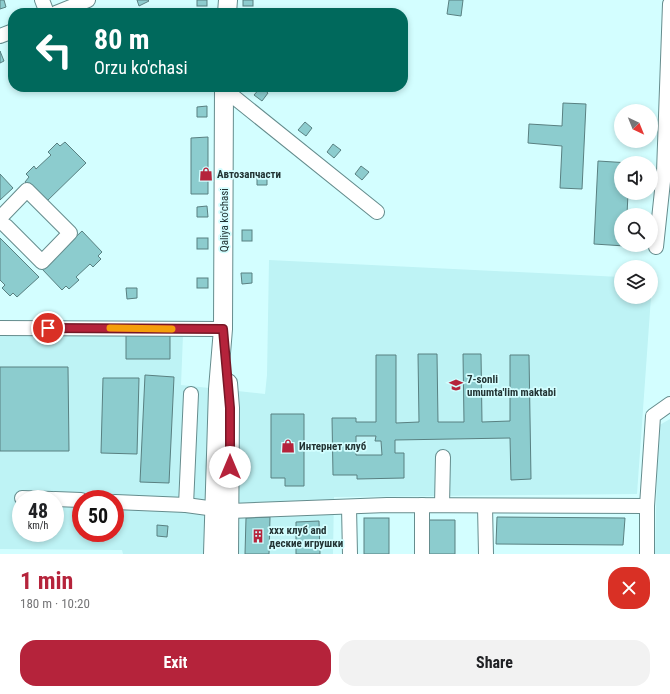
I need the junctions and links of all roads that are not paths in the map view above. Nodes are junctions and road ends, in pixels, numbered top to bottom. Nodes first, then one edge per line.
1 (88, 0) edge
2 (670, 4) edge
3 (68, 8) edge
4 (224, 92) edge
5 (229, 92) edge
6 (667, 172) edge
7 (377, 212) dead end
8 (3, 222) edge
9 (658, 233) edge
10 (0, 328) edge
11 (223, 329) junction
12 (191, 394) dead end
13 (670, 404) edge
14 (443, 457) dead end
15 (124, 502) edge
16 (186, 505) junction
17 (422, 505) junction
18 (442, 505) junction
19 (485, 506) junction
20 (647, 506) junction
21 (350, 507) junction
22 (222, 510) junction
23 (213, 554) edge
24 (229, 554) edge
25 (350, 554) edge
26 (422, 554) edge
27 (486, 554) edge
28 (646, 554) edge

1 - 3 street
2 - 6 street
4 - 11 main road, Qaliya ko'chasi
5 - 7 street
6 - 9 street
8 - 8 street
10 - 11 street
11 - 22 main road, Qaliya ko'chasi
12 - 16 street
13 - 20 street
14 - 18 street
15 - 16 street
16 - 22 street
17 - 18 street
17 - 21 street
17 - 26 street
18 - 19 street
19 - 20 street
19 - 27 street
20 - 28 street
21 - 22 street
21 - 25 street
22 - 23 main road, Qaliya ko'chasi
22 - 24 main road, Qaliya ko'chasi

